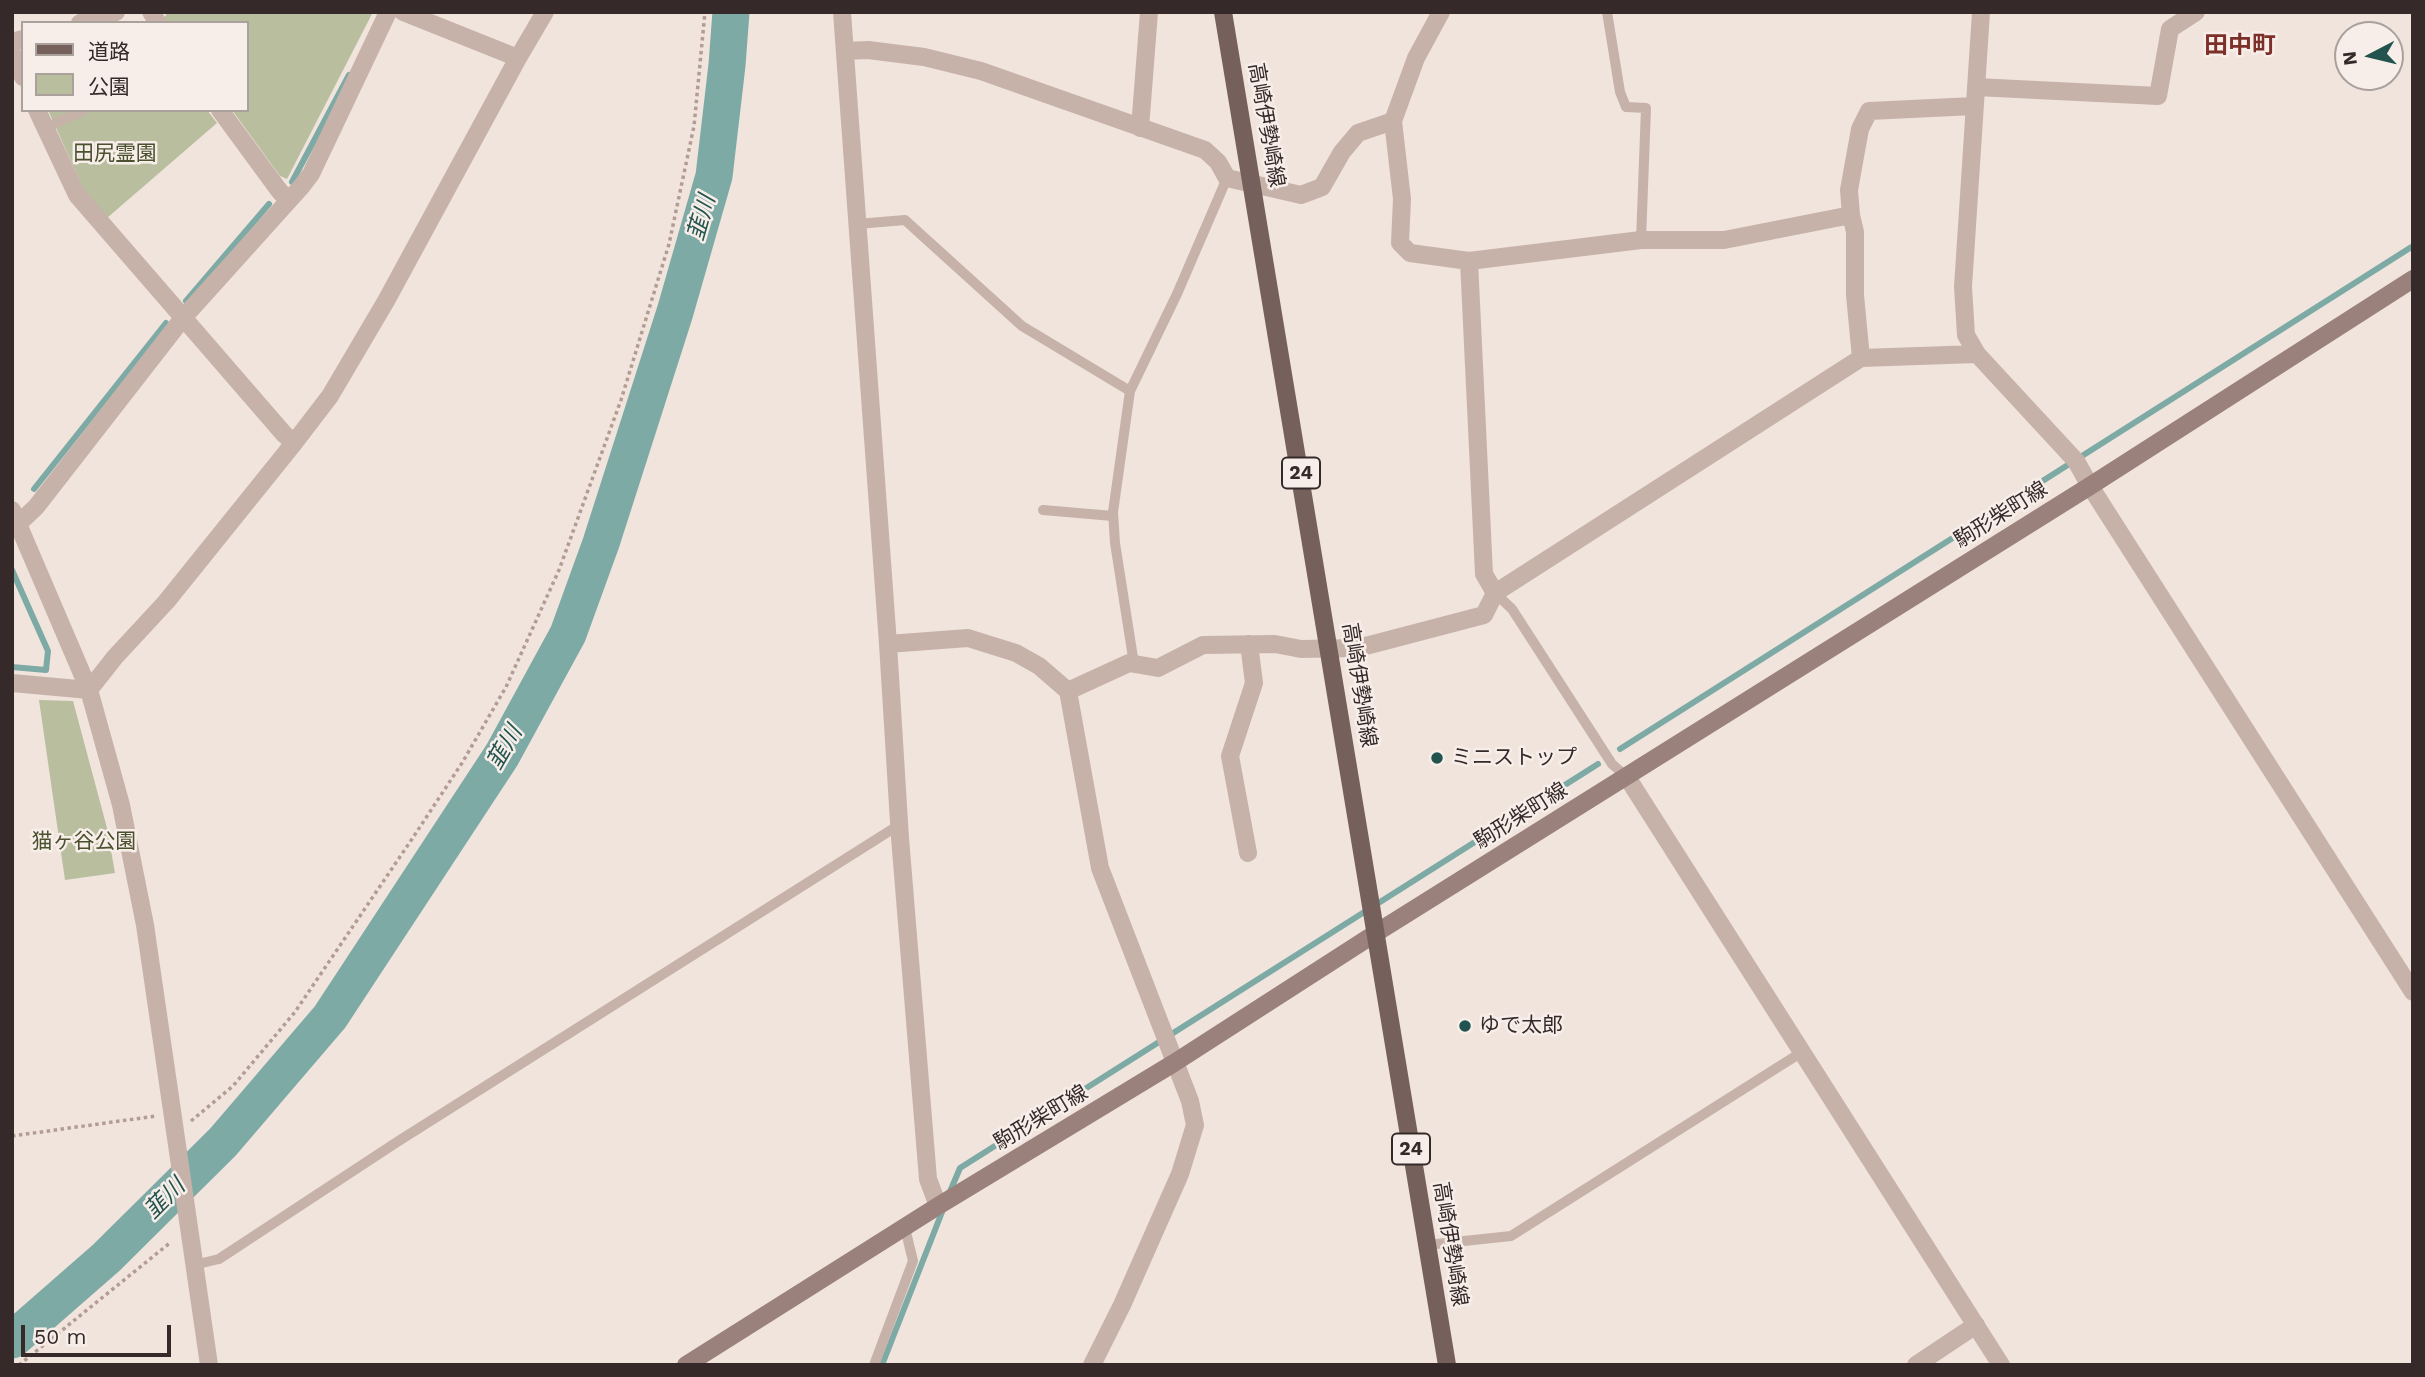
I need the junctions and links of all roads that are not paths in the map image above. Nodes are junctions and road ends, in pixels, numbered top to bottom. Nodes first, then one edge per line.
1 (116, 12) edge
2 (388, 12) edge
3 (403, 12) edge
4 (545, 12) edge
5 (842, 12) edge
6 (1149, 12) edge
7 (1223, 12) edge
8 (1441, 12) edge
9 (1607, 12) edge
10 (1981, 12) edge
11 (2196, 12) edge
12 (87, 21) edge
13 (845, 51) junction
14 (12, 53) edge
15 (518, 58) junction
16 (21, 73) edge
17 (1976, 87) junction
18 (1974, 106) junction
19 (38, 112) edge
20 (80, 112) edge
21 (221, 112) edge
22 (1393, 121) junction
23 (45, 128) junction
24 (1140, 128) junction
25 (1227, 178) junction
26 (1253, 185) junction
27 (288, 201) junction
28 (1851, 215) junction
29 (857, 224) junction
30 (1641, 240) junction
31 (1469, 261) junction
32 (2413, 279) edge
33 (183, 318) junction
34 (1977, 354) junction
35 (1861, 358) junction
36 (1130, 391) junction
37 (294, 443) junction
38 (2090, 486) junction
39 (1043, 510) dead end
40 (1113, 516) junction
41 (15, 517) edge
42 (1495, 593) junction
43 (888, 643) junction
44 (1249, 644) junction
45 (1330, 649) junction
46 (1134, 664) junction
47 (12, 683) edge
48 (89, 690) junction
49 (1068, 691) junction
50 (1627, 777) junction
51 (899, 825) junction
52 (1248, 853) dead end
53 (1376, 933) junction
54 (2413, 992) edge
55 (1802, 1052) junction
56 (1174, 1063) junction
57 (938, 1206) junction
58 (905, 1228) junction
59 (1427, 1245) junction
60 (194, 1265) junction
61 (1976, 1325) junction
62 (209, 1365) edge
63 (686, 1365) edge
64 (874, 1365) edge
65 (1092, 1365) edge
66 (1447, 1365) edge
67 (1916, 1365) edge
68 (2001, 1365) edge

1 - 12 street
2 - 27 street
3 - 15 street
4 - 15 street
5 - 13 street
6 - 24 street
7 - 26 main road, 高崎伊勢崎線 / 24
8 - 22 street
9 - 30 lane
10 - 17 street
11 - 17 street
13 - 24 street
13 - 29 street
14 - 16 street
15 - 37 street
17 - 18 street
18 - 28 street
18 - 34 street
19 - 23 street
20 - 23 lane
21 - 27 street
22 - 26 street
22 - 31 street
23 - 33 street
24 - 25 street
25 - 26 street
25 - 36 lane
26 - 45 main road, 高崎伊勢崎線 / 24
27 - 33 street
28 - 30 street
28 - 35 street
29 - 36 lane
29 - 43 street
30 - 31 street
31 - 42 street
32 - 38 main road, 駒形柴町線
33 - 37 street
33 - 41 street
34 - 35 street
34 - 38 street
35 - 42 street
36 - 40 lane
37 - 48 street
38 - 50 main road, 駒形柴町線
38 - 54 street
39 - 40 lane
40 - 46 lane
41 - 48 street
42 - 45 street
42 - 50 lane
43 - 49 street
43 - 51 street
44 - 45 street
44 - 46 street
44 - 52 street
45 - 53 main road, 高崎伊勢崎線 / 24
46 - 49 street
47 - 48 street
48 - 60 street
49 - 56 street
50 - 53 main road, 駒形柴町線
50 - 55 street
51 - 57 street
51 - 60 lane
53 - 56 main road, 駒形柴町線
53 - 59 main road, 高崎伊勢崎線 / 24
55 - 59 lane
55 - 61 street
56 - 57 main road, 駒形柴町線
56 - 65 street
57 - 58 main road, 駒形柴町線
58 - 63 main road, 駒形柴町線
58 - 64 lane
59 - 66 main road, 高崎伊勢崎線 / 24
60 - 62 street
61 - 67 street
61 - 68 street

